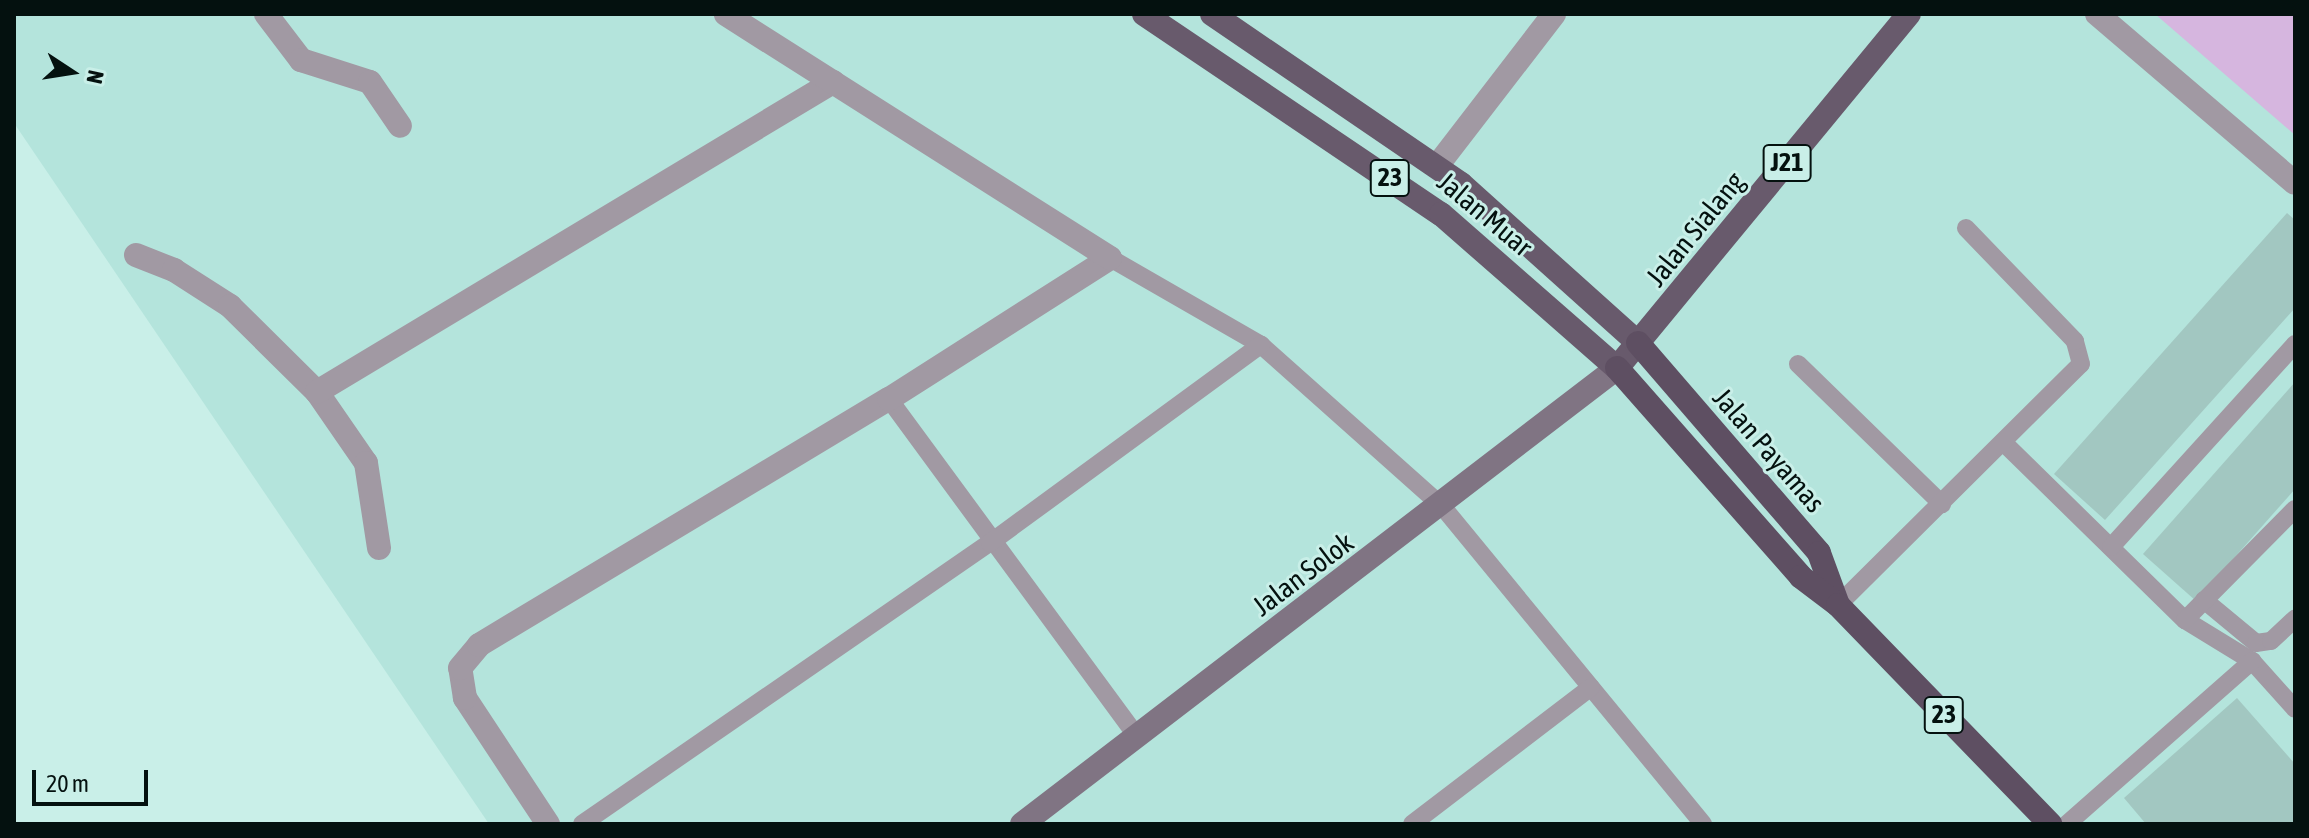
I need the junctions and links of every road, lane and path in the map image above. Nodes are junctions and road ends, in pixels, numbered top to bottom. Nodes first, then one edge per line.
1 (266, 14) edge
2 (726, 14) edge
3 (1144, 14) edge
4 (1212, 14) edge
5 (1554, 14) edge
6 (1909, 14) edge
7 (2097, 14) edge
8 (833, 82) junction
9 (400, 126) dead end
10 (1437, 166) junction
11 (2295, 183) edge
12 (1966, 228) dead end
13 (136, 255) dead end
14 (1110, 258) junction
15 (1638, 343) junction
16 (2295, 344) edge
17 (1261, 345) junction
18 (1798, 364) dead end
19 (1617, 368) junction
20 (317, 392) junction
21 (889, 399) junction
22 (2004, 443) junction
23 (1942, 504) junction
24 (1442, 506) junction
25 (2295, 509) edge
26 (990, 543) junction
27 (2111, 547) junction
28 (379, 548) dead end
29 (2204, 600) junction
30 (1838, 605) junction
31 (2295, 619) edge
32 (2185, 620) junction
33 (2252, 661) junction
34 (1591, 687) junction
35 (2295, 709) edge
36 (1137, 737) junction
37 (548, 824) edge
38 (582, 824) edge
39 (1022, 824) edge
40 (1412, 824) edge
41 (1703, 824) edge
42 (2050, 824) edge
43 (2067, 824) edge

1 - 9 street
2 - 8 street
3 - 19 main road, Jalan Muar / 23
4 - 10 main road, Jalan Muar / 23
5 - 10 street
6 - 15 main road, Jalan Sialang / J21
7 - 11 street
8 - 14 street
8 - 20 street
10 - 15 main road, Jalan Muar / 23
12 - 22 lane
13 - 20 street
14 - 17 lane
14 - 21 street
15 - 19 main road, Jalan Sialang / J21
15 - 30 highway, Jalan Payamas / 23
16 - 27 lane
17 - 24 lane
17 - 26 lane
18 - 23 lane
19 - 24 main road, Jalan Solok
19 - 30 highway, Jalan Payamas / 23
20 - 28 street
21 - 26 lane
21 - 37 street
22 - 23 lane
22 - 27 lane
23 - 30 lane
24 - 34 lane
24 - 36 main road, Jalan Solok
25 - 29 lane
26 - 36 lane
26 - 38 lane
27 - 32 lane
29 - 31 lane
29 - 32 lane
30 - 42 highway, Jalan Payamas / 23
32 - 33 lane
33 - 35 lane
33 - 43 lane
34 - 40 lane
34 - 41 lane
36 - 39 main road, Jalan Solok

